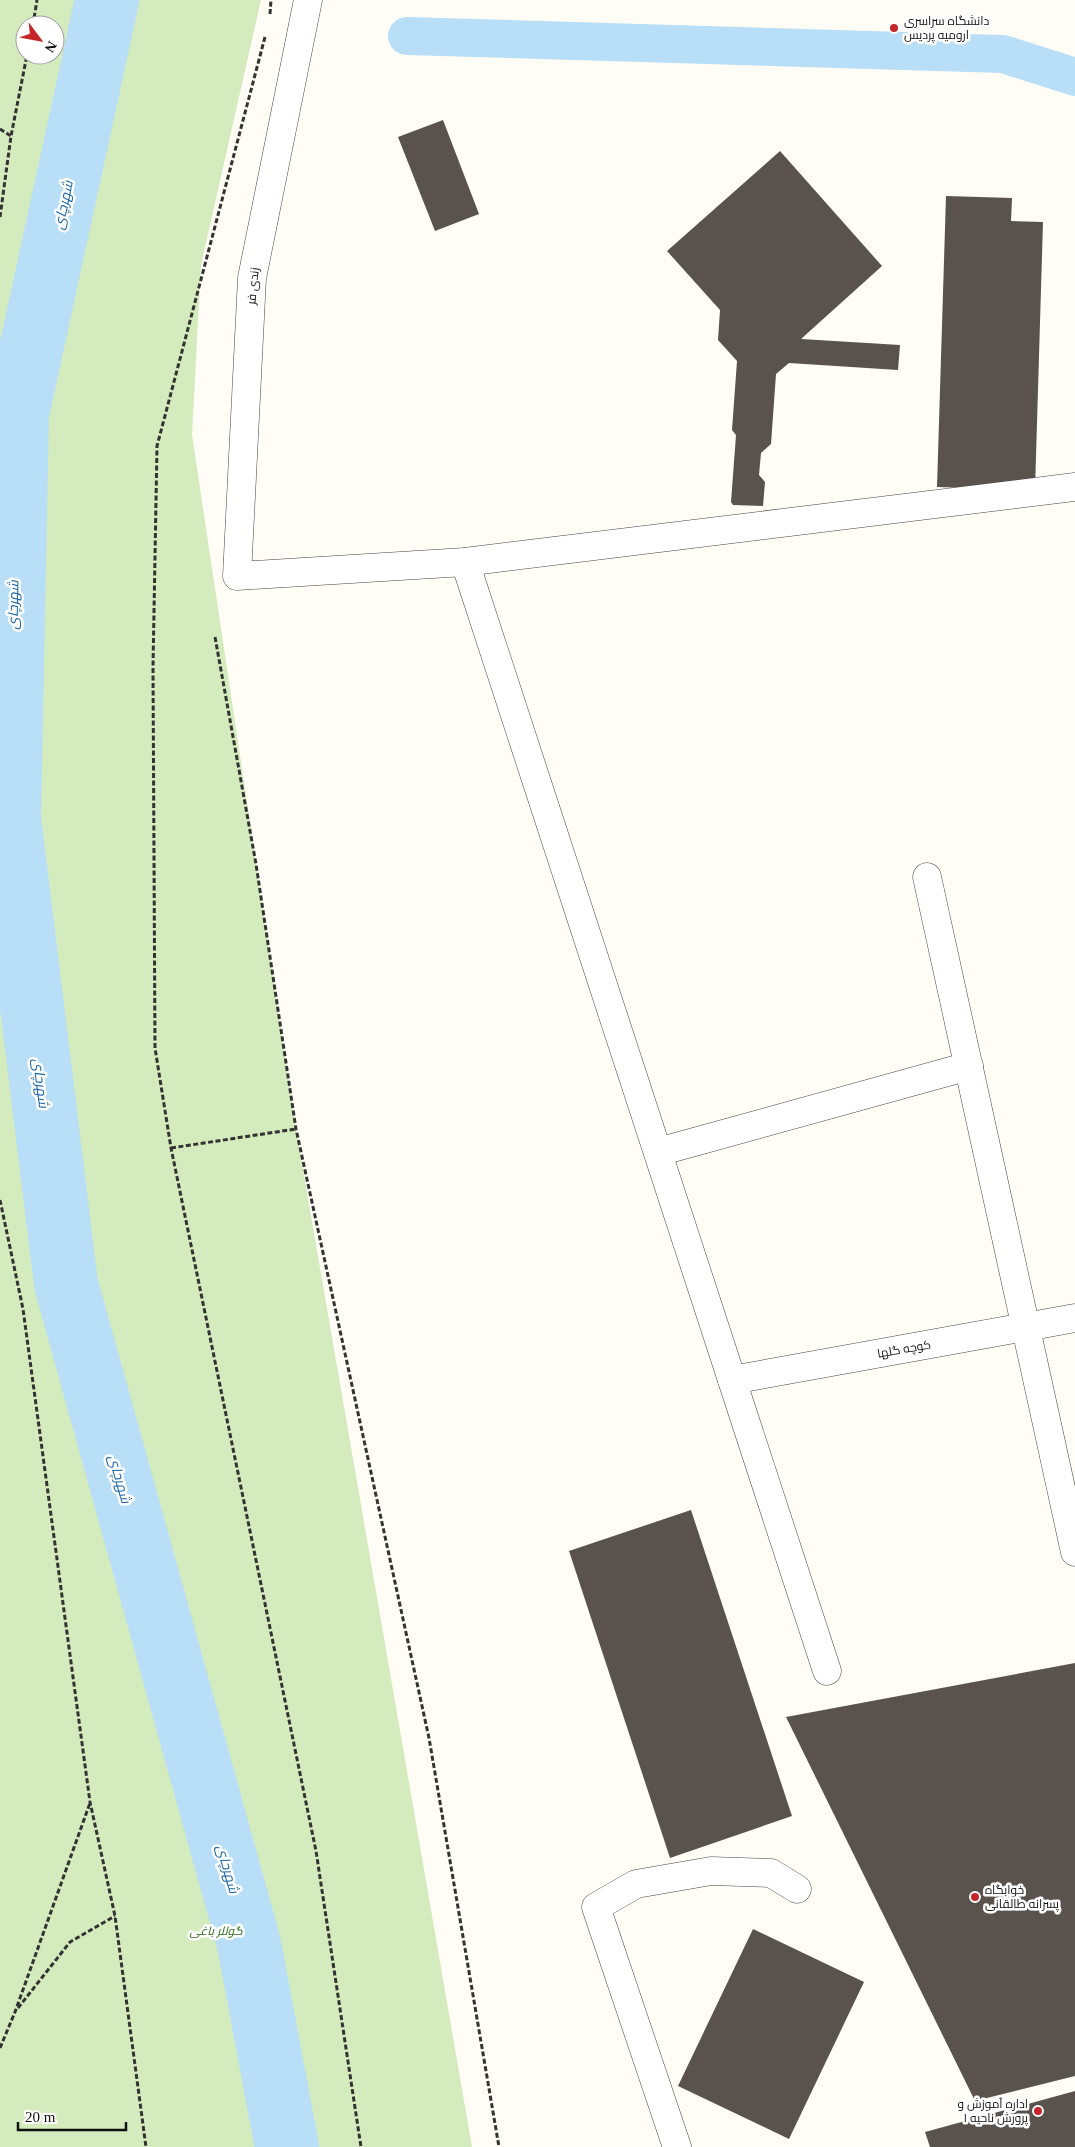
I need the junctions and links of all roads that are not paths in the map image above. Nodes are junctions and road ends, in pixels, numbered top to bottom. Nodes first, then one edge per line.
1 (308, 0) edge
2 (1075, 487) edge
3 (465, 562) junction
4 (927, 877) dead end
5 (969, 1066) junction
6 (658, 1152) junction
7 (1075, 1318) edge
8 (1026, 1327) junction
9 (732, 1380) junction
10 (1075, 1552) edge
11 (827, 1671) dead end
12 (797, 1889) dead end
13 (677, 2147) edge

1 - 3 street, زندی فر
2 - 3 street
3 - 6 street
4 - 5 street
5 - 6 street
5 - 8 street
6 - 9 street
7 - 8 street, کوچه گلها
8 - 9 street, کوچه گلها
8 - 10 street
9 - 11 street
12 - 13 street

